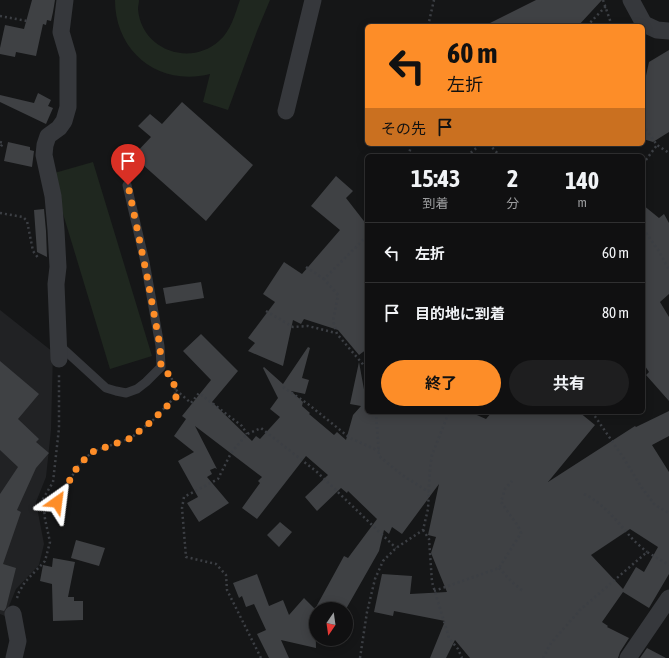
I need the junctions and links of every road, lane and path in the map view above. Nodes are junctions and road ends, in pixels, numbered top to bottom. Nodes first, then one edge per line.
1 (65, 0) edge
2 (313, 0) edge
3 (434, 0) edge
4 (603, 0) edge
5 (631, 0) edge
6 (606, 6) junction
7 (0, 16) edge
8 (27, 22) dead end
9 (428, 24) edge
10 (588, 24) edge
11 (611, 24) edge
12 (644, 24) edge
13 (645, 24) edge
14 (669, 31) edge
15 (286, 111) dead end
16 (645, 128) edge
17 (0, 142) edge
18 (657, 144) junction
19 (479, 146) edge
20 (491, 146) edge
21 (0, 148) edge
22 (669, 153) edge
23 (469, 154) edge
24 (498, 154) edge
25 (645, 161) edge
26 (128, 185) dead end
27 (0, 213) edge
28 (645, 232) edge
29 (365, 238) edge
30 (58, 267) junction
31 (306, 267) dead end
32 (669, 270) edge
33 (324, 279) junction
34 (266, 311) dead end
35 (336, 334) junction
36 (58, 351) junction
37 (161, 367) junction
38 (365, 367) edge
39 (283, 387) dead end
40 (175, 390) junction
41 (376, 414) edge
42 (448, 414) edge
43 (593, 414) edge
44 (247, 434) junction
45 (379, 451) junction
46 (512, 481) dead end
47 (429, 492) junction
48 (584, 494) dead end
49 (43, 499) junction
50 (669, 513) edge
51 (423, 530) junction
52 (396, 548) junction
53 (646, 552) junction
54 (669, 565) edge
55 (499, 568) junction
56 (434, 591) junction
57 (524, 592) dead end
58 (669, 598) edge
59 (13, 614) joint
60 (14, 658) edge
61 (261, 658) edge
62 (360, 658) edge
63 (462, 658) edge
64 (543, 658) edge
65 (628, 658) edge

1 - 30 street
2 - 15 street
3 - 9 path
4 - 6 path
5 - 12 street
6 - 10 path
6 - 11 path
7 - 8 path
13 - 14 street
16 - 18 path
17 - 21 path
18 - 22 path
18 - 25 path
19 - 23 path
20 - 24 path
26 - 37 lane
27 - 30 path
28 - 32 path
29 - 33 path
30 - 36 street
31 - 33 path
33 - 35 path
34 - 35 path
35 - 38 path
36 - 37 lane
36 - 49 path
37 - 40 path
39 - 45 path
40 - 44 path
40 - 49 path
41 - 45 path
42 - 47 path
43 - 50 path
44 - 52 path
44 - 61 path
45 - 47 path
46 - 55 path
47 - 51 path
48 - 53 path
49 - 59 path
51 - 52 path
51 - 56 path
52 - 62 path
53 - 54 path
53 - 64 path
55 - 56 path
55 - 57 path
56 - 63 path
58 - 65 street
59 - 60 street

